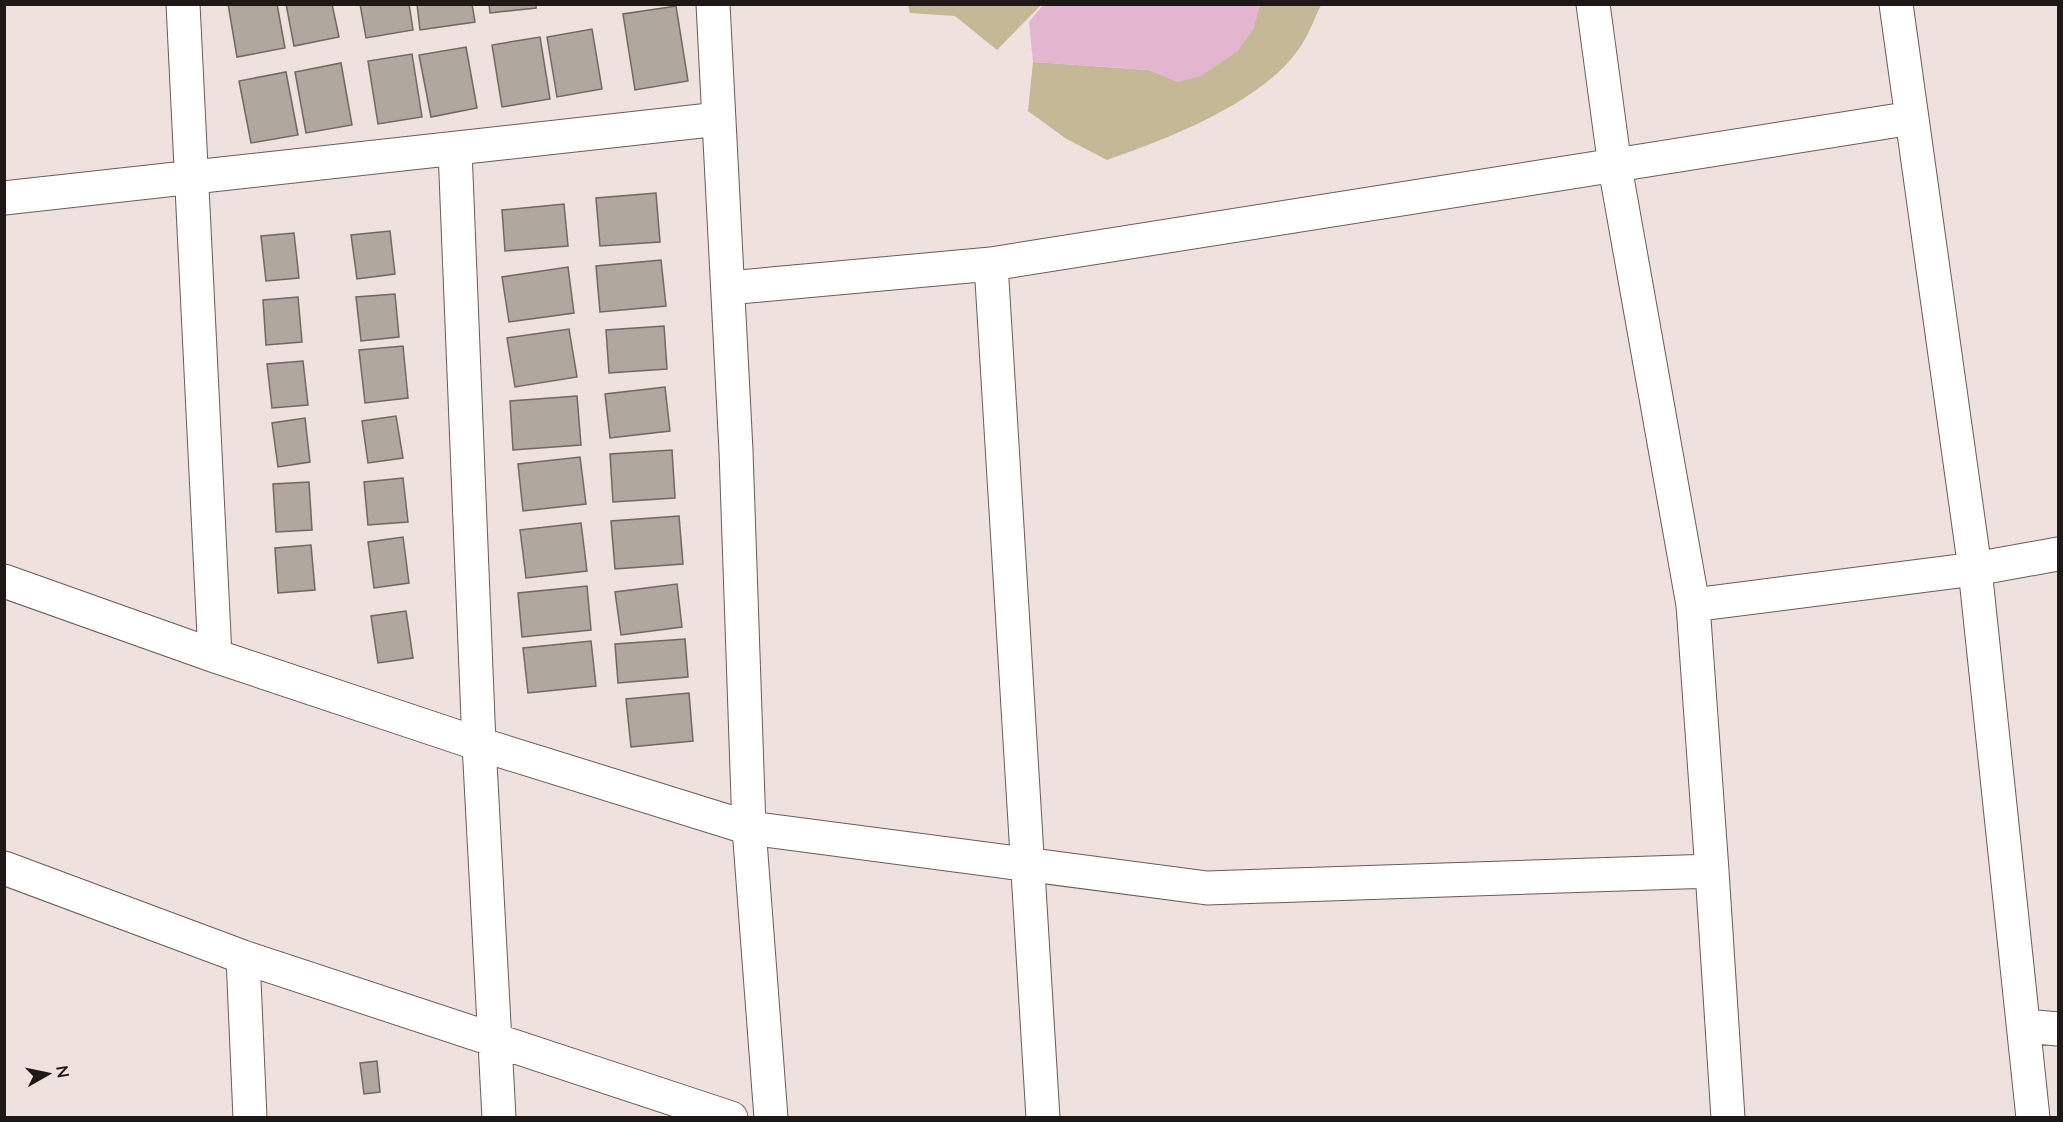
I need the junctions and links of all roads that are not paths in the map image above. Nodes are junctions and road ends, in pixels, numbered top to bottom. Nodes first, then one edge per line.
1 (183, 4) edge
2 (713, 4) edge
3 (1593, 4) edge
4 (1896, 4) edge
5 (1912, 118) junction
6 (718, 119) junction
7 (455, 150) junction
8 (1616, 167) junction
9 (193, 177) junction
10 (4, 198) edge
11 (991, 264) junction
12 (728, 288) junction
13 (2058, 554) edge
14 (1975, 569) junction
15 (4, 581) edge
16 (1693, 605) junction
17 (215, 656) junction
18 (478, 744) junction
19 (749, 828) junction
20 (1029, 866) junction
21 (4, 868) edge
22 (1712, 871) junction
23 (243, 957) junction
24 (2025, 1026) junction
25 (2058, 1029) edge
26 (495, 1039) junction
27 (250, 1118) edge
28 (498, 1118) edge
29 (731, 1118) edge
30 (771, 1118) edge
31 (1043, 1118) edge
32 (1728, 1118) edge
33 (2033, 1118) edge

1 - 9 street
2 - 6 street
3 - 8 street
4 - 5 street
5 - 8 street
5 - 14 street
6 - 7 street
6 - 12 street
7 - 9 street
7 - 18 street
8 - 11 street
8 - 16 street
9 - 10 street
9 - 17 street
11 - 12 street
11 - 20 street
12 - 19 street
13 - 14 street
14 - 16 street
14 - 24 street
15 - 17 street
16 - 22 street
17 - 18 street
18 - 19 street
18 - 26 street
19 - 20 street
19 - 30 street
20 - 22 street
20 - 31 street
21 - 23 street
22 - 32 street
23 - 26 street
23 - 27 street
24 - 25 street
24 - 33 street
26 - 28 street
26 - 29 street

